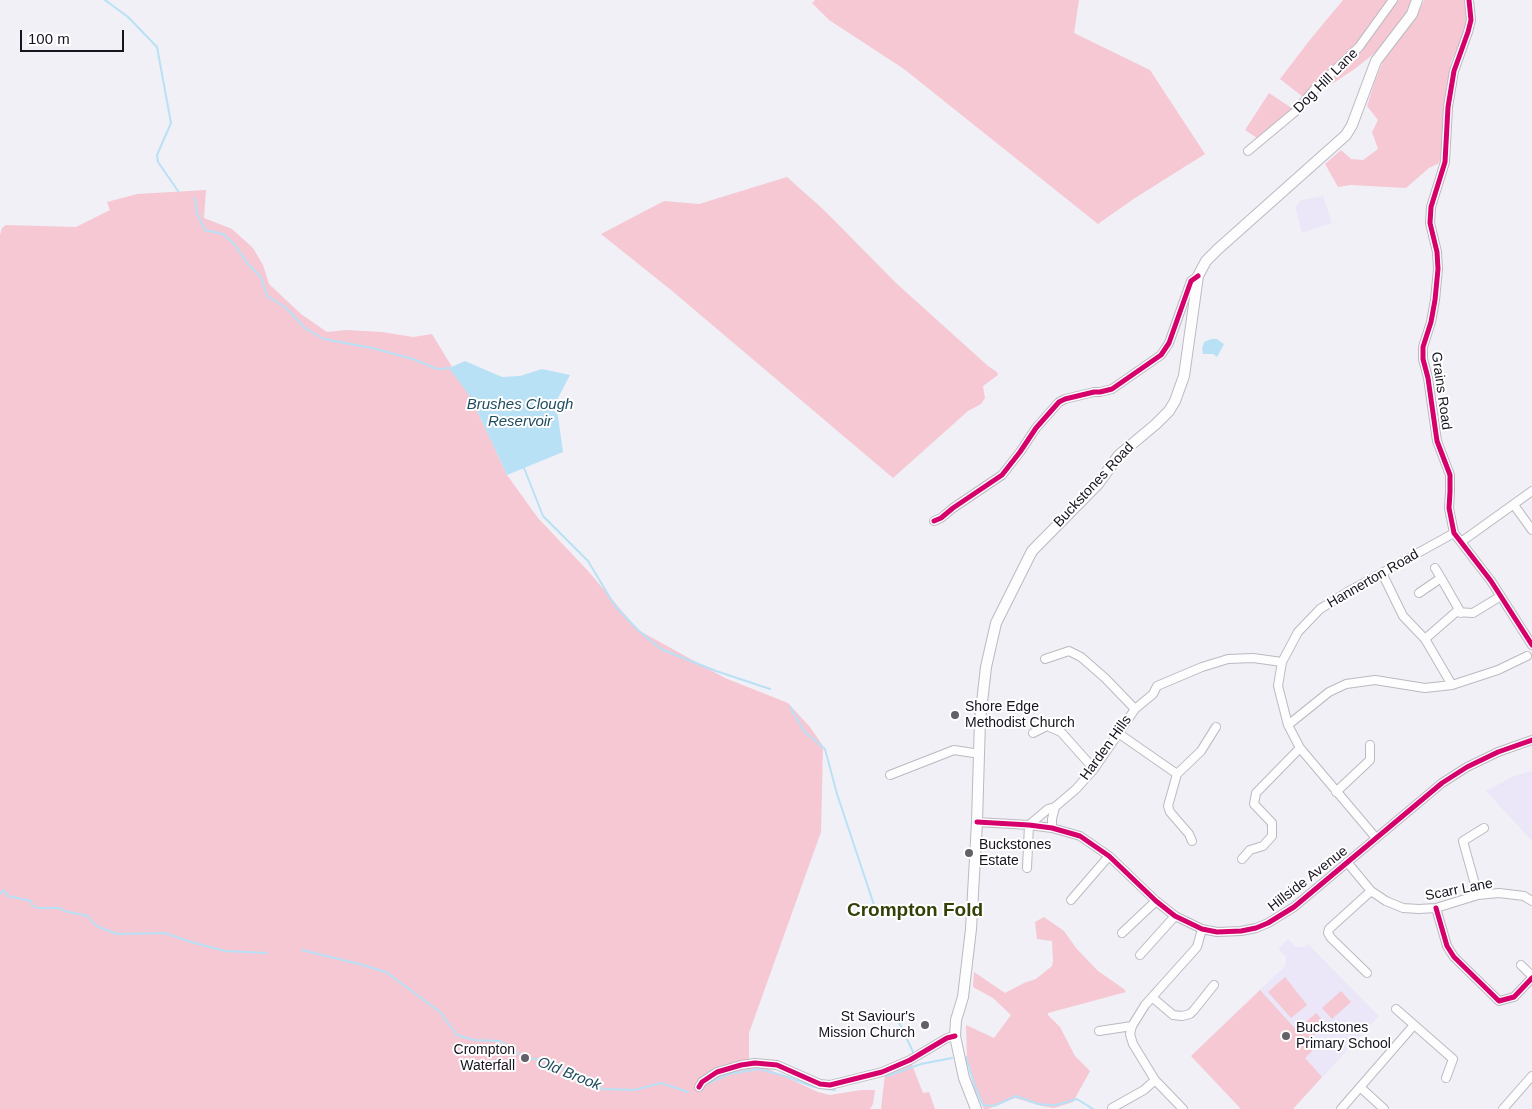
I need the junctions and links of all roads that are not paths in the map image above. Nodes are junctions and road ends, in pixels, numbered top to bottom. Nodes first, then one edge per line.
1 (1393, 0) edge
2 (1417, 0) edge
3 (1469, 0) edge
4 (1248, 151) dead end
5 (1198, 276) junction
6 (1532, 491) edge
7 (1514, 505) junction
8 (934, 521) dead end
9 (1532, 530) edge
10 (1454, 533) junction
11 (1461, 542) junction
12 (1434, 568) dead end
13 (1382, 573) junction
14 (1441, 578) junction
15 (1419, 592) dead end
16 (1496, 599) dead end
17 (1461, 613) junction
18 (1424, 639) junction
19 (1532, 645) edge
20 (1527, 656) dead end
21 (1045, 659) dead end
22 (1282, 662) junction
23 (1452, 685) junction
24 (1135, 709) junction
25 (1288, 725) junction
26 (1216, 727) dead end
27 (1033, 733) dead end
28 (1118, 733) junction
29 (1532, 740) edge
30 (1370, 745) dead end
31 (1300, 748) junction
32 (980, 754) junction
33 (1094, 769) junction
34 (1177, 774) junction
35 (890, 775) dead end
36 (1336, 792) junction
37 (1055, 808) junction
38 (977, 822) junction
39 (1029, 824) junction
40 (1052, 828) junction
41 (1484, 828) dead end
42 (1376, 838) junction
43 (1192, 841) dead end
44 (1109, 856) junction
45 (1242, 859) dead end
46 (1347, 862) junction
47 (1027, 868) dead end
48 (1371, 891) junction
49 (1478, 896) junction
50 (1071, 900) dead end
51 (1156, 901) junction
52 (1532, 901) edge
53 (1436, 908) junction
54 (1175, 916) junction
55 (1202, 929) junction
56 (1122, 933) dead end
57 (1140, 955) dead end
58 (1521, 965) dead end
59 (1367, 974) dead end
60 (1532, 977) edge
61 (1214, 985) dead end
62 (1153, 998) junction
63 (1396, 1009) dead end
64 (1414, 1025) junction
65 (1132, 1026) junction
66 (1099, 1031) dead end
67 (955, 1036) junction
68 (1532, 1076) edge
69 (1446, 1078) dead end
70 (1155, 1080) junction
71 (699, 1087) dead end
72 (1360, 1087) junction
73 (1112, 1108) edge
74 (976, 1109) edge
75 (1183, 1109) edge
76 (1341, 1109) edge
77 (1384, 1109) edge
78 (1503, 1109) edge

1 - 4 street, Dog Hill Lane
2 - 5 main road, Buckstones Road
3 - 10 street, Grains Road
5 - 8 street
5 - 32 main road, Buckstones Road
6 - 7 street
7 - 9 street
7 - 11 street
10 - 11 street, Grains Road
10 - 13 street, Hannerton Road
11 - 19 street, Grains Road
12 - 14 street
13 - 18 street
13 - 22 street, Hannerton Road
14 - 15 street
14 - 17 street
16 - 17 street
17 - 18 street
18 - 23 street
20 - 23 street
21 - 24 street, Harden Hills
22 - 24 street, Harden Hills
22 - 25 street, Hannerton Road
23 - 25 street
24 - 28 street, Harden Hills
25 - 31 street, Hannerton Road
26 - 34 street
27 - 33 street
28 - 33 street, Harden Hills
28 - 34 street
29 - 42 street, Hillside Avenue
30 - 36 street
31 - 36 street, Hannerton Road
31 - 45 street
32 - 35 street
32 - 38 main road, Buckstones Road
33 - 37 street, Harden Hills
34 - 43 street
36 - 42 street, Hannerton Road
37 - 39 street, Harden Hills
37 - 40 street
38 - 39 street, Hillside Avenue
38 - 67 main road, Buckstones Road
39 - 40 street, Hillside Avenue
39 - 47 street
40 - 44 street, Hillside Avenue
41 - 49 street
42 - 46 street, Hillside Avenue
44 - 50 street
44 - 51 street, Hillside Avenue
46 - 48 street, Scarr Lane
46 - 55 street, Hillside Avenue
48 - 53 street, Scarr Lane
48 - 59 street
49 - 52 street, Scarr Lane
49 - 53 street, Scarr Lane
51 - 54 street, Hillside Avenue
51 - 56 street
53 - 60 street
54 - 55 street, Hillside Avenue
54 - 57 street
55 - 62 street
58 - 60 street
61 - 62 street
62 - 65 street
63 - 64 street
64 - 69 street
64 - 72 street
65 - 66 street
65 - 70 street
67 - 71 street
67 - 74 main road, Buckstones Road
68 - 78 street
70 - 73 street
70 - 75 street
72 - 76 street
72 - 77 street

